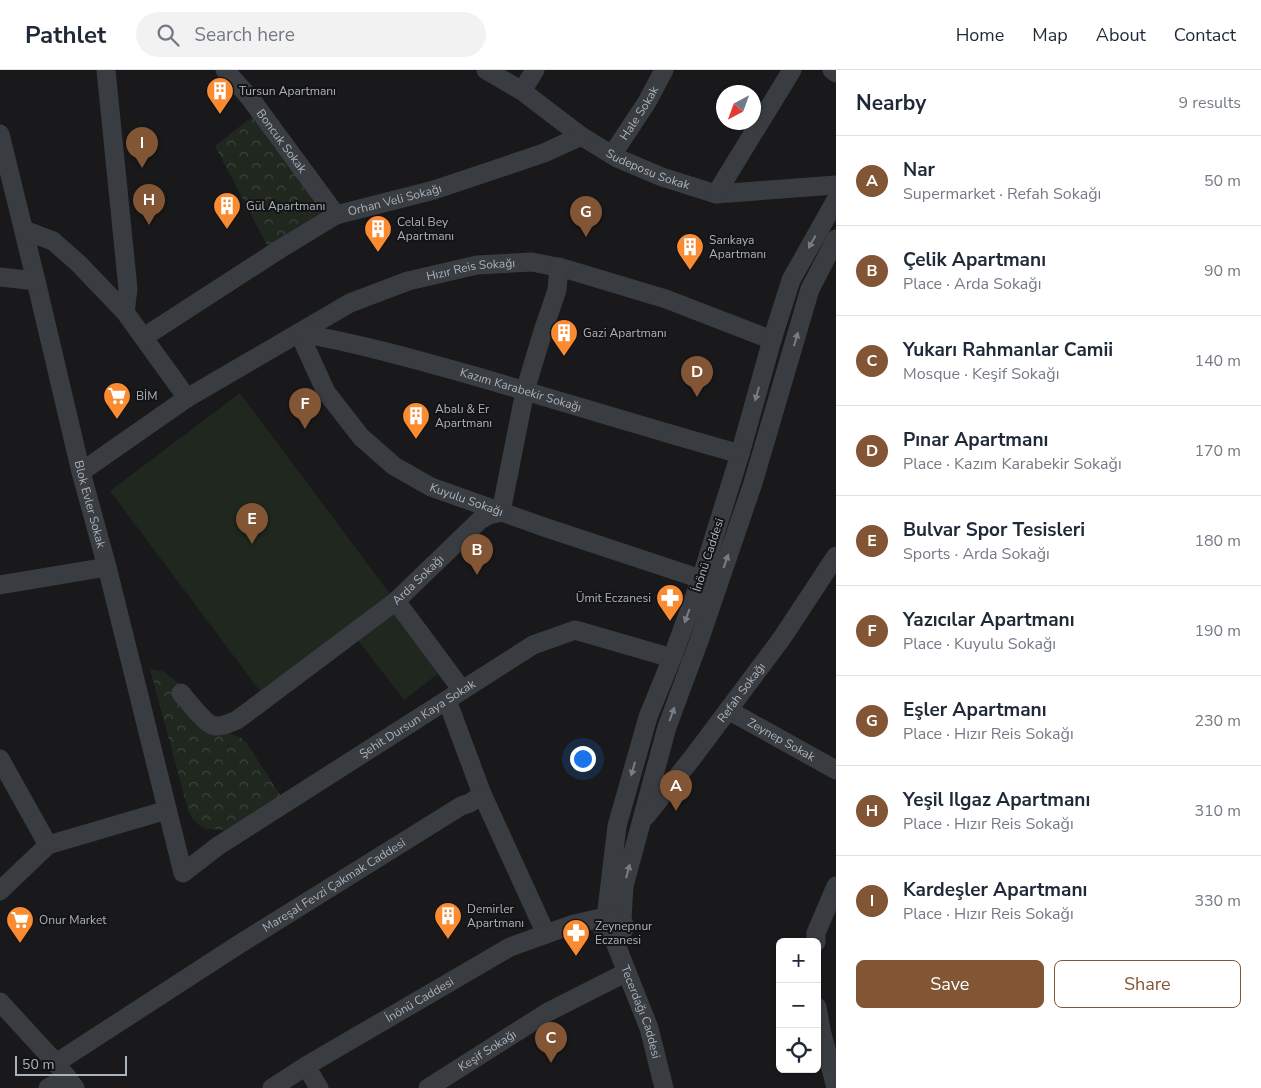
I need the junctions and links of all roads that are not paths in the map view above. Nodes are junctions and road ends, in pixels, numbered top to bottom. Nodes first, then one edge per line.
1 (106, 70) edge
2 (225, 70) edge
3 (486, 70) edge
4 (536, 70) edge
5 (664, 70) edge
6 (792, 70) edge
7 (832, 70) edge
8 (836, 73) edge
9 (522, 91) junction
10 (0, 134) edge
11 (581, 136) junction
12 (612, 154) junction
13 (836, 185) edge
14 (716, 194) junction
15 (836, 200) edge
16 (336, 215) junction
17 (24, 230) junction
18 (836, 239) edge
19 (559, 268) junction
20 (0, 277) edge
21 (36, 281) junction
22 (125, 312) junction
23 (299, 333) junction
24 (144, 337) junction
25 (772, 340) junction
26 (525, 391) junction
27 (187, 398) junction
28 (740, 454) junction
29 (81, 472) junction
30 (501, 512) junction
31 (836, 556) edge
32 (107, 567) junction
33 (701, 579) junction
34 (0, 585) edge
35 (396, 601) junction
36 (672, 658) junction
37 (181, 692) dead end
38 (454, 695) junction
39 (728, 710) junction
40 (0, 759) edge
41 (836, 770) edge
42 (482, 794) junction
43 (167, 810) junction
44 (640, 823) junction
45 (48, 845) junction
46 (183, 873) joint
47 (836, 886) edge
48 (0, 891) edge
49 (612, 927) junction
50 (546, 934) junction
51 (816, 938) edge
52 (627, 972) junction
53 (0, 1002) edge
54 (821, 1028) edge
55 (306, 1066) junction
56 (66, 1076) edge
57 (48, 1088) edge
58 (272, 1088) edge
59 (319, 1088) edge
60 (428, 1088) edge
61 (664, 1088) edge
62 (836, 1088) edge

1 - 22 street
2 - 16 street, Boncuk Sokak
3 - 9 street, Sudeposu Sokak
4 - 9 street
5 - 12 street, Hale Sokak
6 - 14 street
7 - 8 street
9 - 11 street, Sudeposu Sokak
10 - 17 street, Blok Evler Sokak
11 - 12 street, Sudeposu Sokak
11 - 16 street, Orhan Veli Sokağı
12 - 14 street, Sudeposu Sokak
13 - 14 street, Sudeposu Sokak
15 -> 25 street, İnönü Caddesi
16 - 24 street, Orhan Veli Sokağı
17 - 21 street, Blok Evler Sokak
17 - 22 street
44 -> 18 street, İnönü Caddesi
19 - 23 street, Hızır Reis Sokağı
19 - 25 street, Hızır Reis Sokağı
19 - 26 street
20 - 21 street
21 - 29 street, Blok Evler Sokak
22 - 24 street
23 - 26 street, Kazım Karabekir Sokağı
23 - 27 street, Hızır Reis Sokağı
23 - 30 street, Kuyulu Sokağı
24 - 27 street
25 -> 28 street, İnönü Caddesi
26 - 28 street, Kazım Karabekir Sokağı
26 - 30 street
27 - 29 street, Hızır Reis Sokağı
28 - 33 street, İnönü Caddesi
29 - 32 street, Blok Evler Sokak
30 - 33 street, Kuyulu Sokağı
30 - 35 street, Arda Sokağı
31 - 39 street, Refah Sokağı
32 - 34 street
32 - 43 street, Blok Evler Sokak
33 -> 36 street, İnönü Caddesi
35 - 37 street, Arda Sokağı
35 - 38 street
36 - 38 street, Şehit Dursun Kaya Sokak
36 -> 49 street, İnönü Caddesi
38 - 42 street
38 - 46 street, Şehit Dursun Kaya Sokak
39 - 41 street, Zeynep Sokak
39 - 44 street, Refah Sokağı
40 - 45 street
42 - 50 street
42 - 56 street, Mareşal Fevzi Çakmak Caddesi
43 - 45 street
43 - 46 street, Blok Evler Sokak
49 -> 44 street, İnönü Caddesi
45 - 48 street
47 - 51 street
49 - 50 street, İnönü Caddesi
49 - 52 street, Tecerdağı Caddesi
50 - 55 street, İnönü Caddesi
52 - 60 street, Keşif Sokağı
52 - 61 street, Tecerdağı Caddesi
53 - 56 street
54 - 62 street
55 - 58 street, İnönü Caddesi
55 - 59 street
56 - 57 street, Mareşal Fevzi Çakmak Caddesi

